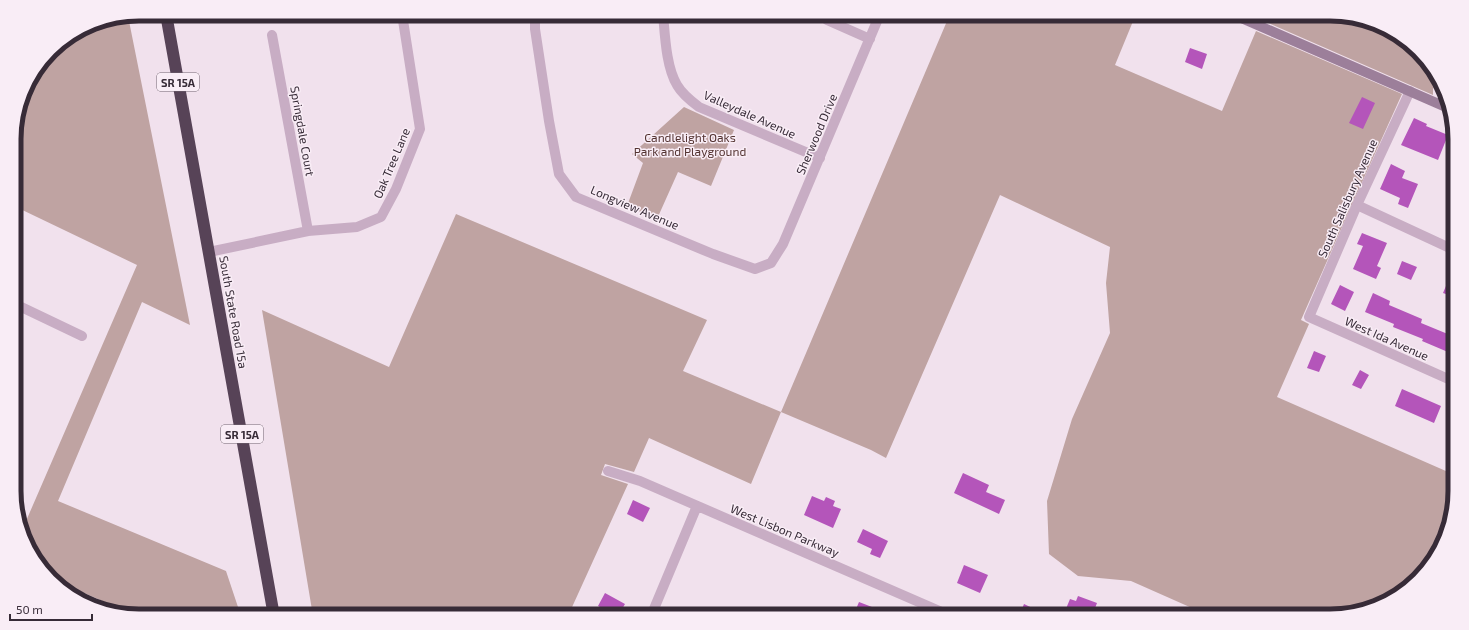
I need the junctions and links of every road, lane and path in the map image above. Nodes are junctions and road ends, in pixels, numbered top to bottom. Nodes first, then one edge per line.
1 (167, 21) edge
2 (403, 21) edge
3 (535, 21) edge
4 (664, 21) edge
5 (829, 21) edge
6 (877, 21) edge
7 (1249, 21) edge
8 (1258, 21) edge
9 (1256, 24) junction
10 (272, 35) dead end
11 (870, 39) junction
12 (1410, 91) junction
13 (1443, 106) edge
14 (820, 158) junction
15 (1357, 205) junction
16 (308, 231) junction
17 (1448, 247) edge
18 (209, 252) junction
19 (771, 263) joint
20 (21, 307) edge
21 (1309, 317) joint
22 (82, 336) dead end
23 (1448, 379) edge
24 (608, 471) dead end
25 (697, 506) junction
26 (273, 609) edge
27 (654, 609) edge
28 (935, 609) edge

1 - 18 highway, South State Road 15a / SR 15A
2 - 16 street, Oak Tree Lane
3 - 19 street, Longview Avenue
4 - 14 street, Valleydale Avenue
5 - 11 street
6 - 11 street, Sherwood Drive
7 - 9 street
8 - 9 street
9 - 12 street
10 - 16 street, Springdale Court
11 - 14 street, Sherwood Drive
12 - 13 street
12 - 15 street, South Salisbury Avenue
14 - 19 street, Sherwood Drive
15 - 17 street
15 - 21 street, South Salisbury Avenue
16 - 18 street, Oak Tree Lane
18 - 26 highway, South State Road 15a / SR 15A
20 - 22 street
21 - 23 street, West Ida Avenue
24 - 25 street, West Lisbon Parkway
25 - 27 street
25 - 28 street, West Lisbon Parkway

